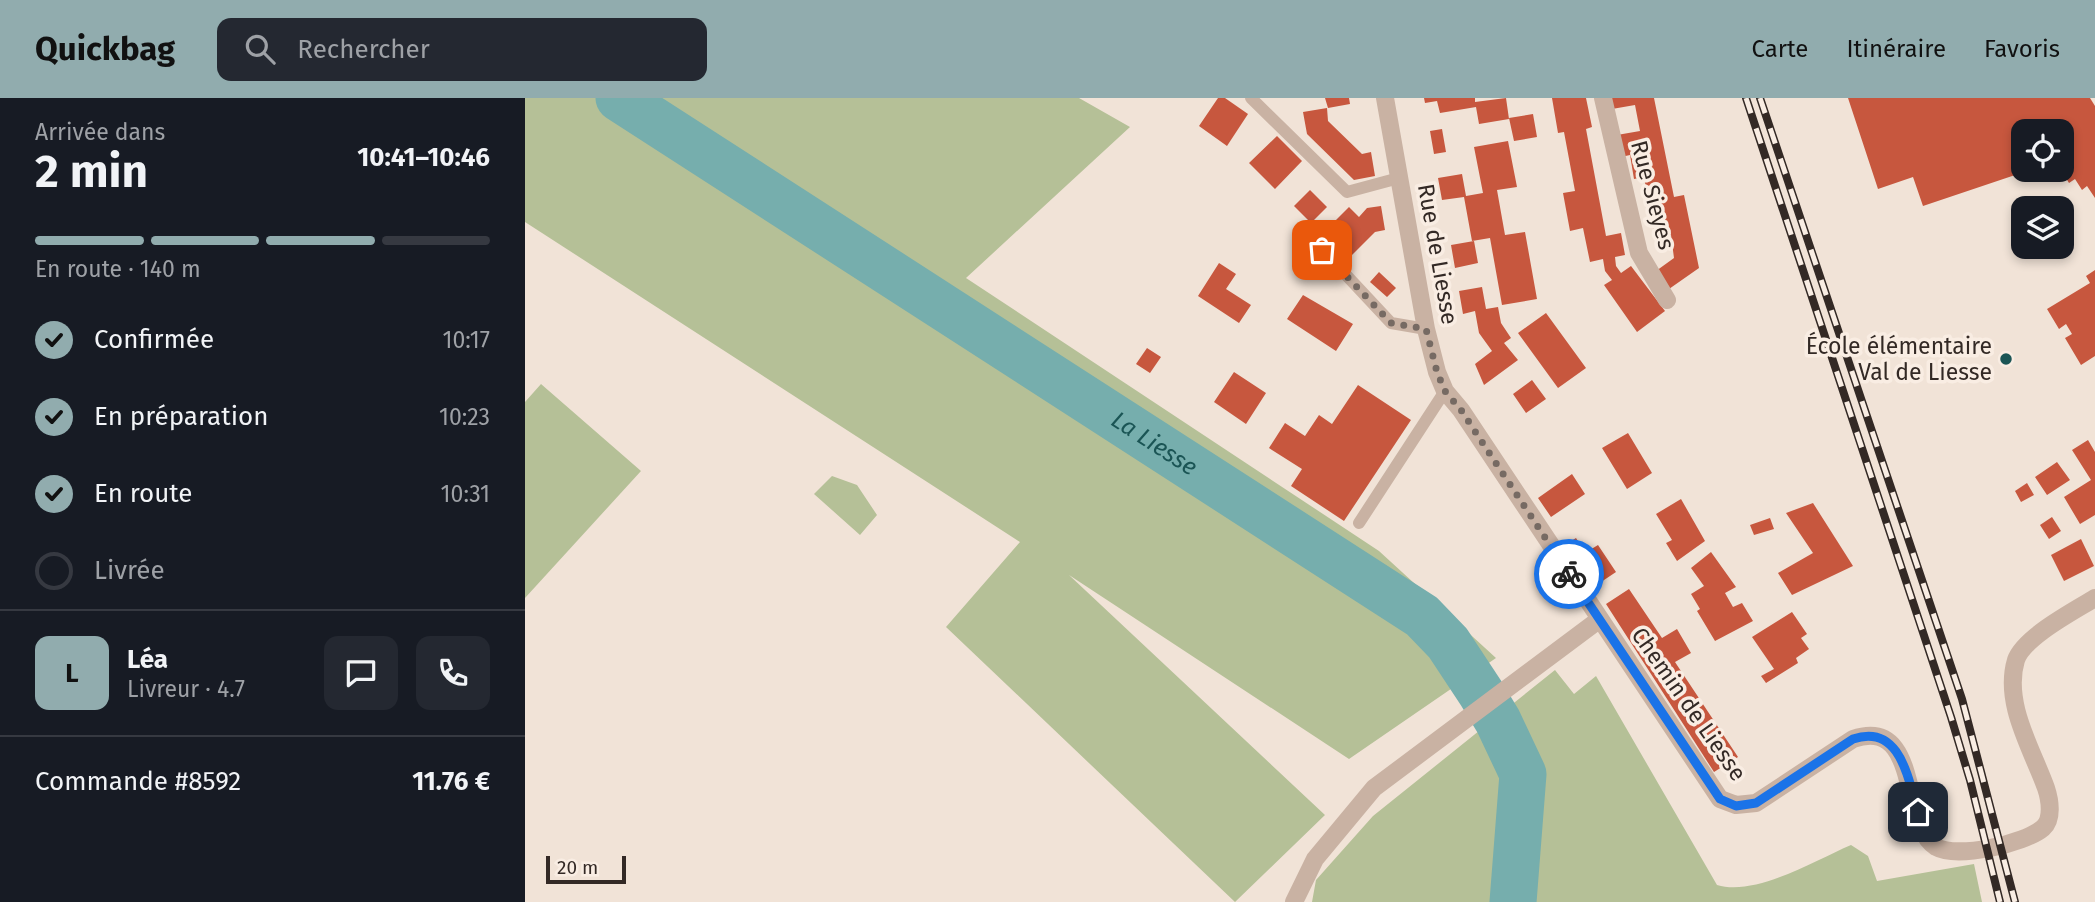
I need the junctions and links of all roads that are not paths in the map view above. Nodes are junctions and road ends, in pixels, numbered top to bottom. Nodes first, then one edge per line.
1 (1251, 98) edge
2 (1385, 98) edge
3 (1602, 98) edge
4 (1399, 178) junction
5 (1305, 232) dead end
6 (1667, 300) dead end
7 (1426, 329) junction
8 (1445, 391) junction
9 (1461, 410) joint
10 (1359, 523) dead end
11 (2095, 598) edge
12 (1600, 619) junction
13 (1294, 902) edge

1 - 4 lane
2 - 4 street, Rue de Liesse
3 - 6 street, Rue Sieyes
4 - 7 street, Rue de Liesse
5 - 7 lane
7 - 8 street, Rue de Liesse
8 - 9 street, Rue de Liesse
8 - 10 lane
9 - 12 street, Chemin de Liesse
11 - 12 street, Chemin de Liesse
12 - 13 street, Chemin de Liesse

